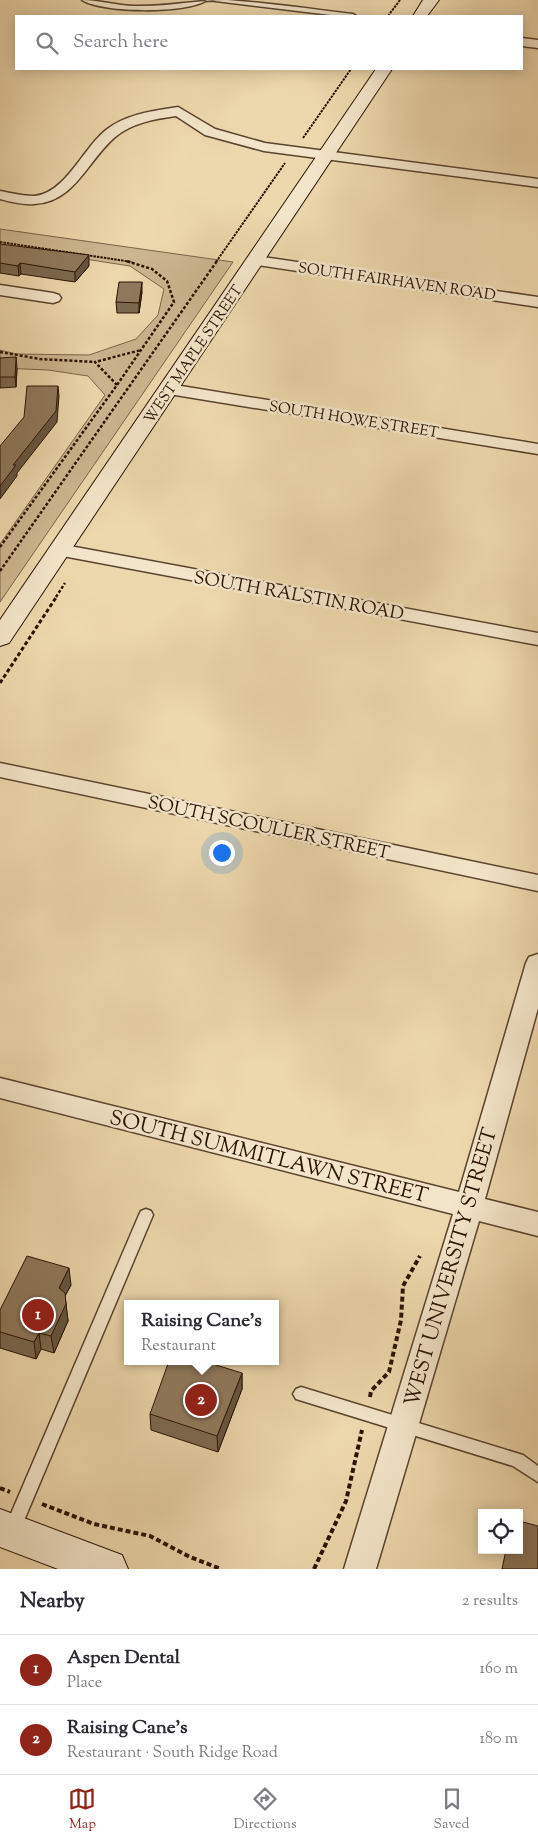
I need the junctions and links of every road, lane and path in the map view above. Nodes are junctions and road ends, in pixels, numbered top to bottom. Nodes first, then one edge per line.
1 (84, 0) edge
2 (204, 0) edge
3 (210, 0) edge
4 (400, 0) edge
5 (431, 0) edge
6 (344, 15) edge
7 (389, 15) edge
8 (421, 15) edge
9 (523, 42) edge
10 (538, 44) edge
11 (350, 70) edge
12 (383, 70) edge
13 (293, 151) junction
14 (325, 155) junction
15 (538, 183) edge
16 (0, 196) edge
17 (0, 242) edge
18 (256, 261) junction
19 (0, 290) edge
20 (53, 298) dead end
21 (538, 302) edge
22 (142, 349) junction
23 (0, 352) edge
24 (95, 362) junction
25 (118, 384) junction
26 (169, 389) junction
27 (538, 449) edge
28 (0, 547) edge
29 (59, 550) junction
30 (0, 570) edge
31 (1, 634) edge
32 (538, 639) edge
33 (0, 770) edge
34 (538, 883) edge
35 (538, 964) edge
36 (0, 1088) edge
37 (469, 1207) junction
38 (146, 1215) dead end
39 (538, 1224) edge
40 (301, 1394) dead end
41 (404, 1425) junction
42 (538, 1475) edge
43 (0, 1488) edge
44 (12, 1519) edge
45 (108, 1569) edge
46 (221, 1569) edge
47 (360, 1569) edge

1 - 2 lane
3 - 6 lane
4 - 7 path
5 - 8 main road
9 - 10 street
11 - 13 path
12 - 14 main road, WEST MAPLE STREET
13 - 14 street
13 - 16 street
13 - 30 path
14 - 15 street
14 - 18 main road, WEST MAPLE STREET
17 - 22 path
18 - 21 street, SOUTH FAIRHAVEN ROAD
18 - 26 main road, WEST MAPLE STREET
19 - 20 street
22 - 24 path
22 - 25 path
23 - 24 path
24 - 25 path
25 - 28 path
26 - 27 street, SOUTH HOWE STREET
26 - 29 main road, WEST MAPLE STREET
29 - 31 main road, WEST MAPLE STREET
29 - 32 street, SOUTH RALSTIN ROAD
33 - 34 street, SOUTH SCOULLER STREET
35 - 37 street, WEST UNIVERSITY STREET
36 - 37 street, SOUTH SUMMITLAWN STREET
37 - 39 street, SOUTH SUMMITLAWN STREET
37 - 41 street, WEST UNIVERSITY STREET
38 - 44 lane
40 - 41 lane
41 - 42 lane
41 - 47 street, WEST UNIVERSITY STREET
43 - 44 path
44 - 45 main road
44 - 46 path

